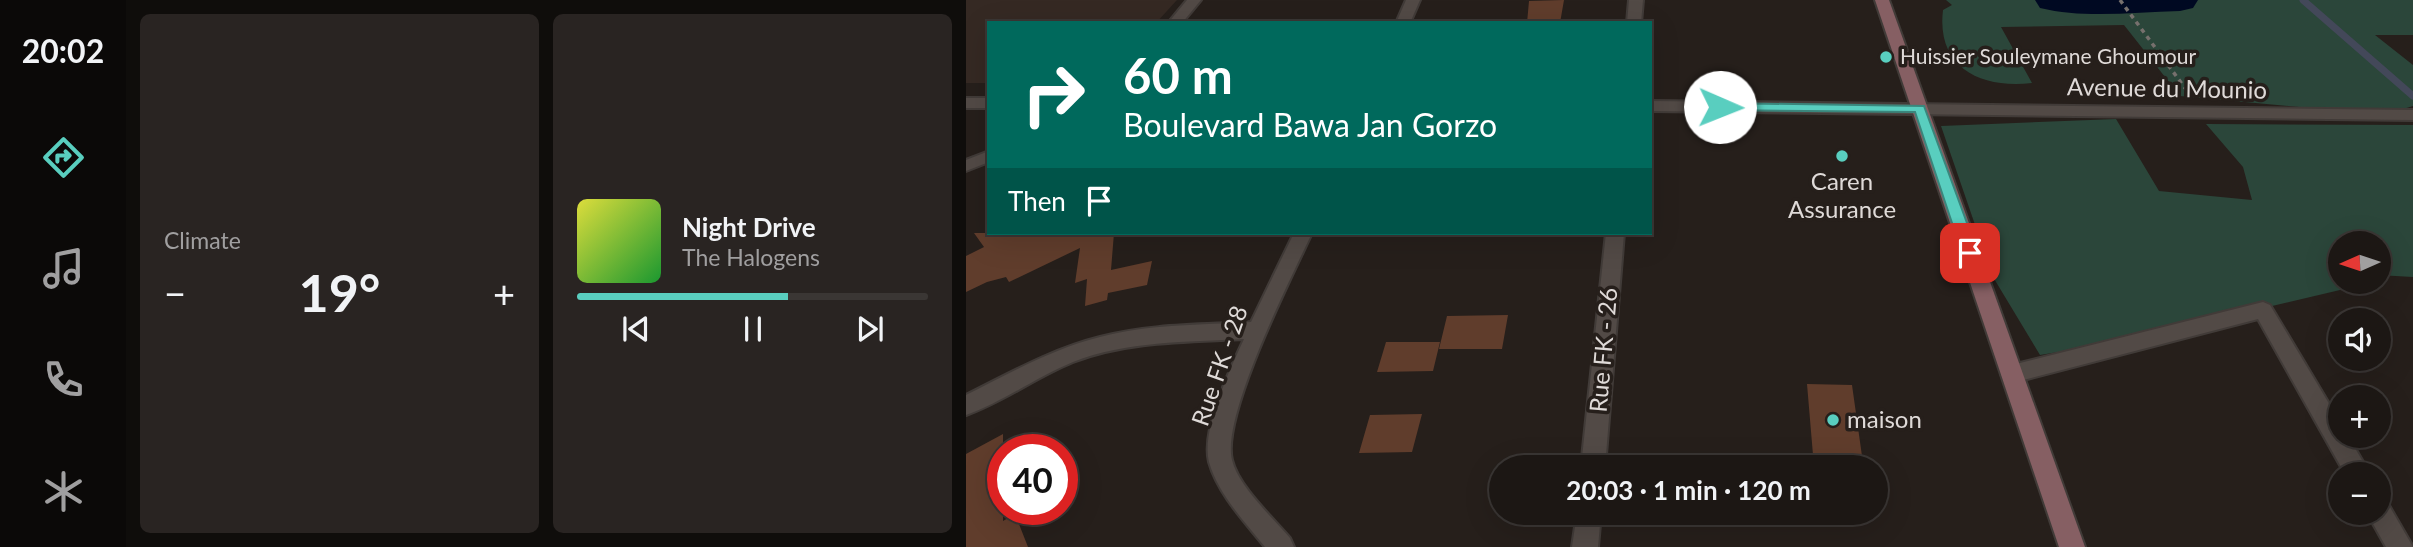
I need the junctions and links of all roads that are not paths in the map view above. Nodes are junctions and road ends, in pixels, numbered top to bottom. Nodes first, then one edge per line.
1 (1194, 0) edge
2 (1413, 0) edge
3 (1636, 0) edge
4 (1882, 0) edge
5 (1177, 21) edge
6 (1404, 21) edge
7 (1634, 21) edge
8 (966, 103) edge
9 (987, 103) edge
10 (1652, 106) edge
11 (1920, 108) junction
12 (2413, 115) edge
13 (987, 157) edge
14 (966, 166) edge
15 (1302, 235) edge
16 (1615, 235) edge
17 (1257, 330) junction
18 (2012, 374) junction
19 (966, 407) edge
20 (1594, 455) edge
21 (2351, 462) edge
22 (1587, 525) edge
23 (2387, 525) edge
24 (1281, 547) edge
25 (1585, 547) edge
26 (2072, 547) edge
27 (2400, 547) edge

1 - 5 street
2 - 6 street
3 - 7 street
4 - 11 main road
8 - 9 street
10 - 11 street
11 - 12 street, Avenue du Mounio
11 - 18 main road
13 - 14 street
15 - 17 street, Rue FK - 28
16 - 20 street, Rue FK - 26
17 - 19 street
17 - 24 street, Rue FK - 28
18 - 21 street
18 - 26 main road
22 - 25 street
23 - 27 street

